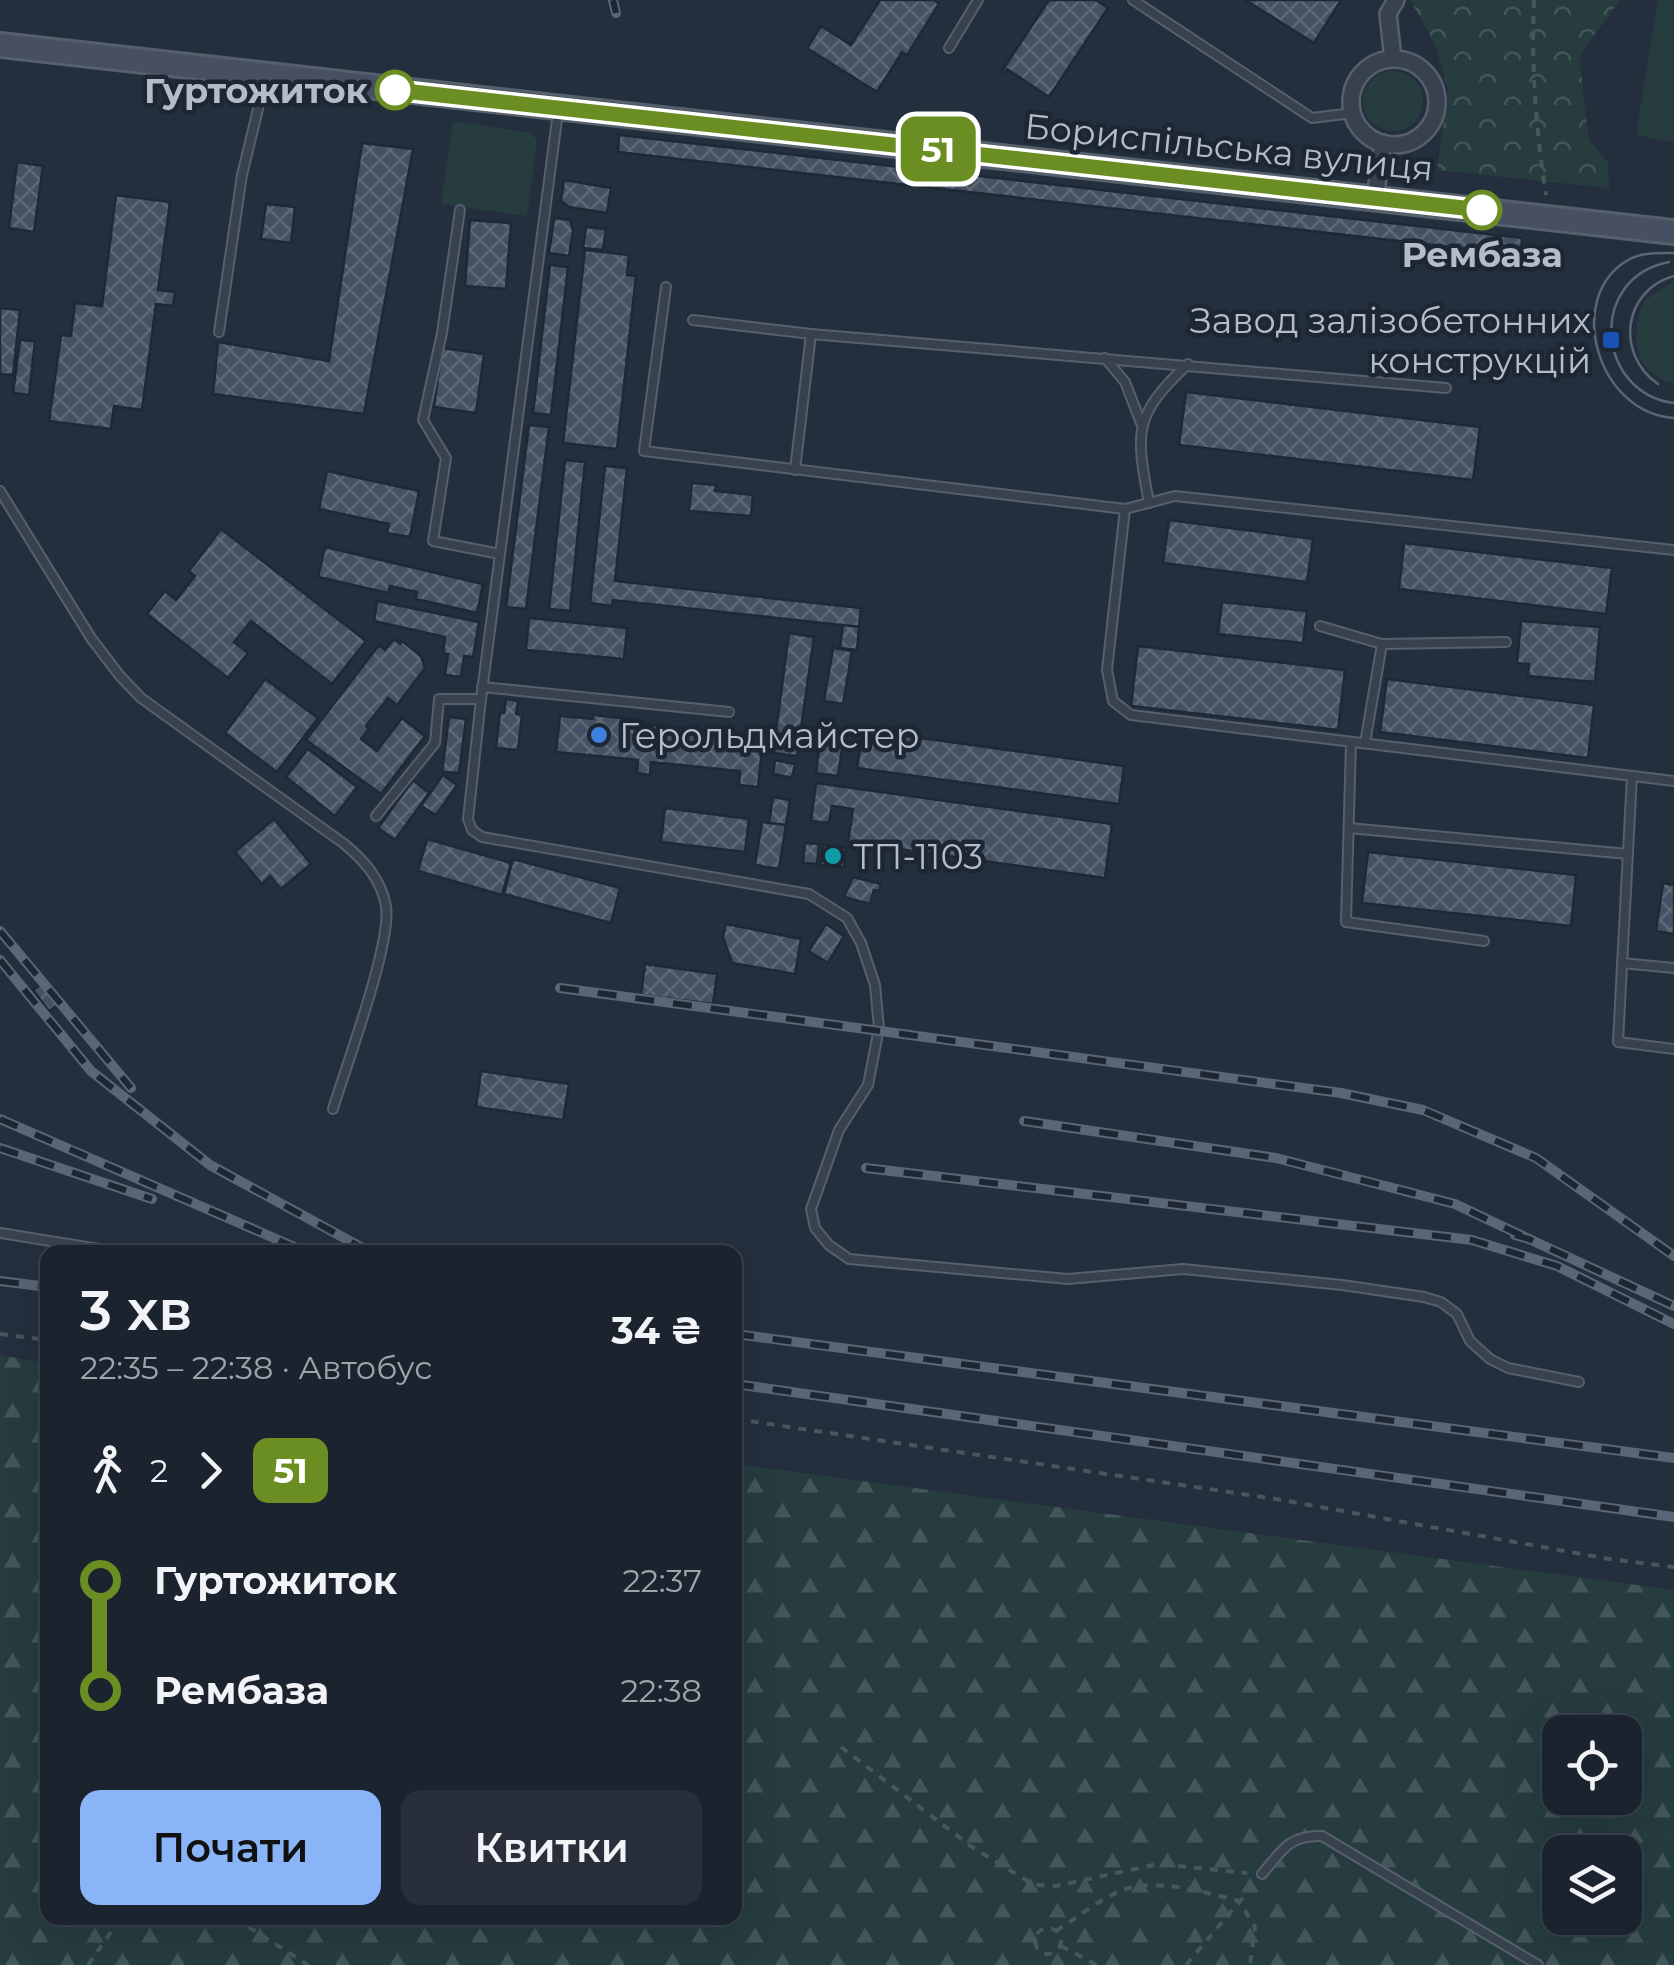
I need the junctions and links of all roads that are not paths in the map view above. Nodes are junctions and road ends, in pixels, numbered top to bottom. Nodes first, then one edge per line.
1 (978, 0) edge
2 (1132, 0) edge
3 (1396, 0) edge
4 (0, 44) edge
5 (949, 48) dead end
6 (1393, 59) junction
7 (266, 74) junction
8 (558, 108) junction
9 (1353, 113) junction
10 (1383, 143) junction
11 (1374, 198) junction
12 (460, 210) dead end
13 (1674, 232) edge
14 (666, 286) dead end
15 (693, 320) dead end
16 (219, 332) dead end
17 (811, 334) junction
18 (1105, 358) junction
19 (1188, 364) junction
20 (1446, 388) dead end
21 (1141, 425) junction
22 (796, 470) junction
23 (0, 492) edge
24 (1149, 503) junction
25 (1126, 509) junction
26 (1674, 550) edge
27 (500, 554) junction
28 (1320, 626) dead end
29 (1506, 642) dead end
30 (1382, 644) junction
31 (482, 687) junction
32 (480, 699) junction
33 (728, 712) dead end
34 (1351, 742) junction
35 (1365, 743) junction
36 (1632, 776) junction
37 (1674, 781) edge
38 (376, 816) dead end
39 (1349, 828) junction
40 (1628, 854) junction
41 (1484, 941) dead end
42 (1622, 963) junction
43 (1674, 968) edge
44 (1674, 1050) edge
45 (334, 1108) dead end
46 (0, 1233) edge
47 (75, 1245) edge
48 (1579, 1382) dead end
49 (1262, 1874) road end
50 (1538, 1965) edge

1 - 5 lane
2 - 9 lane
3 - 6 street
4 - 7 main road, Бориспільська вулиця
6 - 9 street
6 - 10 street
7 - 8 main road, Бориспільська вулиця
7 - 16 lane
8 - 11 main road, Бориспільська вулиця
8 - 27 lane
9 - 10 street
10 - 11 street
11 - 13 main road, Бориспільська вулиця
12 - 27 lane
14 - 22 lane
15 - 17 lane
17 - 18 lane
17 - 22 lane
18 - 19 lane
18 - 21 lane
19 - 20 lane
19 - 21 lane
21 - 24 lane
22 - 25 lane
23 - 45 lane
24 - 25 lane
24 - 26 lane
25 - 34 lane
27 - 31 lane
28 - 30 lane
29 - 30 lane
30 - 35 lane
31 - 32 lane
31 - 33 lane
32 - 38 lane
32 - 48 lane
34 - 35 lane
34 - 39 lane
35 - 36 lane
36 - 37 lane
36 - 40 lane
39 - 40 lane
39 - 41 lane
40 - 42 lane
42 - 43 lane
42 - 44 lane
46 - 47 lane
49 - 50 lane

